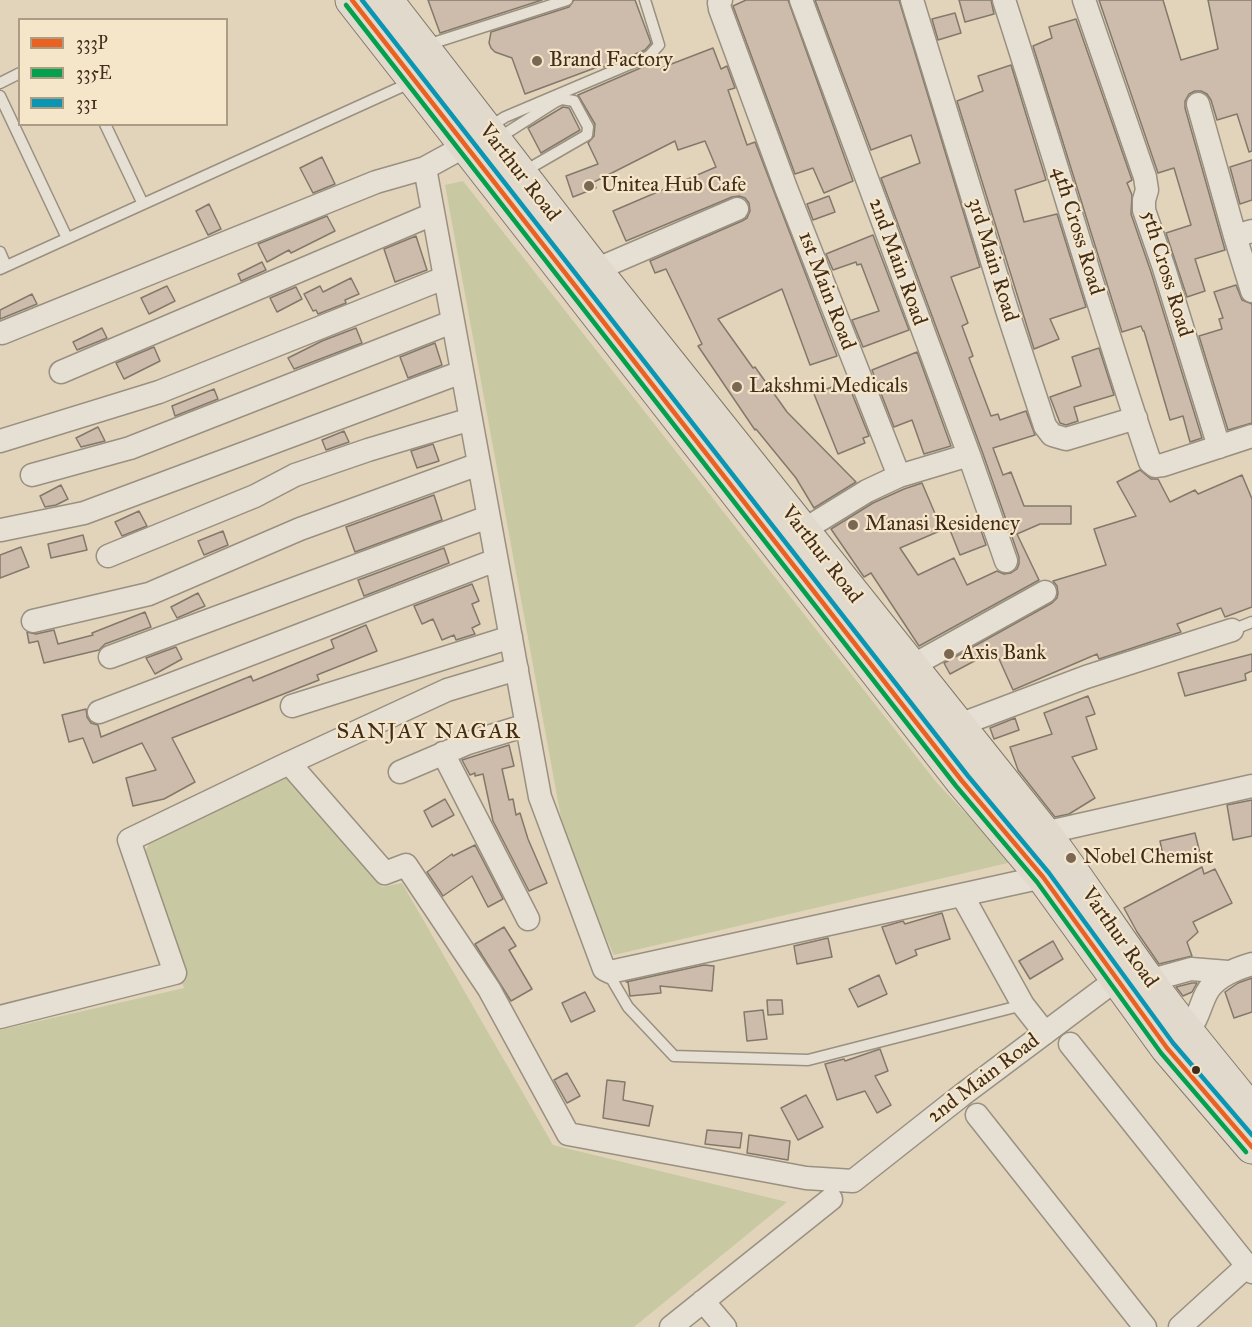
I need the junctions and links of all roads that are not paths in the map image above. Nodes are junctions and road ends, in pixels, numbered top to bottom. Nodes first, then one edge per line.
1 (352, 0) edge
2 (386, 0) edge
3 (567, 0) edge
4 (645, 0) edge
5 (721, 0) edge
6 (801, 0) edge
7 (912, 0) edge
8 (1004, 0) edge
9 (1084, 0) edge
10 (422, 47) junction
11 (18, 74) edge
12 (416, 81) junction
13 (0, 83) edge
14 (0, 96) edge
15 (1198, 104) dead end
16 (106, 126) edge
17 (482, 138) junction
18 (424, 168) junction
19 (519, 174) junction
20 (143, 204) junction
21 (737, 209) dead end
22 (433, 214) junction
23 (1244, 234) edge
24 (68, 238) junction
25 (0, 252) edge
26 (3, 268) edge
27 (595, 270) junction
28 (444, 278) junction
29 (1252, 291) edge
30 (452, 322) junction
31 (2, 333) dead end
32 (61, 372) dead end
33 (462, 372) junction
34 (695, 417) junction
35 (1136, 418) junction
36 (471, 419) junction
37 (1252, 436) edge
38 (0, 441) edge
39 (1219, 447) junction
40 (969, 455) junction
41 (479, 464) junction
42 (32, 475) dead end
43 (899, 476) junction
44 (488, 517) junction
45 (1, 530) edge
46 (802, 531) junction
47 (108, 556) dead end
48 (496, 560) junction
49 (1006, 561) dead end
50 (1045, 592) dead end
51 (33, 621) dead end
52 (1242, 626) edge
53 (511, 637) junction
54 (110, 657) dead end
55 (910, 667) junction
56 (517, 669) junction
57 (292, 706) dead end
58 (99, 712) dead end
59 (527, 725) junction
60 (959, 725) junction
61 (442, 753) junction
62 (290, 763) junction
63 (400, 772) dead end
64 (1252, 786) edge
65 (1044, 833) junction
66 (1043, 877) junction
67 (962, 895) junction
68 (528, 919) dead end
69 (1252, 963) edge
70 (606, 971) junction
71 (1228, 972) junction
72 (1116, 978) junction
73 (1148, 981) junction
74 (1023, 1005) junction
75 (0, 1017) edge
76 (1187, 1031) junction
77 (1044, 1033) junction
78 (1070, 1044) dead end
79 (1252, 1112) edge
80 (977, 1114) dead end
81 (1252, 1148) edge
82 (831, 1199) dead end
83 (1250, 1269) edge
84 (703, 1301) junction
85 (671, 1327) edge
86 (725, 1327) edge
87 (1144, 1327) edge
88 (1180, 1327) edge

1 - 12 main road, Varthur Road
2 - 10 main road, Varthur Road
3 - 10 lane
4 - 17 lane
5 - 43 street, 1st Main Road
6 - 40 street, 2nd Main Road
7 - 35 street, 3rd Main Road
8 - 35 street, 4th Cross Road
9 - 39 street, 5th Cross Road
10 - 17 main road, Varthur Road
11 - 13 lane
12 - 17 main road, Varthur Road
12 - 20 lane
14 - 24 lane
15 - 23 street
16 - 20 lane
17 - 18 street
17 - 19 main road, Varthur Road
17 - 19 lane
17 - 34 main road, Varthur Road
18 - 22 street
18 - 31 street
19 - 27 main road, Varthur Road
20 - 24 lane
21 - 27 street
22 - 28 street
22 - 32 street
23 - 29 street
24 - 26 lane
25 - 26 lane
27 - 34 main road, Varthur Road
28 - 30 street
28 - 38 street
30 - 33 street
30 - 42 street
33 - 36 street
33 - 45 street
34 - 46 main road, Varthur Road
34 - 66 main road, Varthur Road
35 - 39 street, 4th Cross Road
36 - 41 street
36 - 47 street
37 - 39 street
40 - 43 street
40 - 49 street, 2nd Main Road
41 - 44 street
41 - 51 street
43 - 46 street
44 - 48 street
44 - 54 street
46 - 55 main road, Varthur Road
48 - 53 street
48 - 58 street
50 - 55 street
52 - 60 street
53 - 56 street
53 - 57 street
55 - 60 main road, Varthur Road
56 - 59 street
56 - 62 street
59 - 61 street
59 - 70 street
60 - 65 main road, Varthur Road
61 - 63 street
61 - 68 street
62 - 75 street
62 - 77 street, 2nd Main Road
64 - 65 street
65 - 73 main road, Varthur Road
66 - 67 street
66 - 72 main road, Varthur Road
67 - 70 street
67 - 74 street
69 - 71 street
70 - 74 lane
71 - 73 street
71 - 76 street
72 - 77 street, 2nd Main Road
72 - 81 main road, Varthur Road
73 - 76 main road, Varthur Road
74 - 77 street
76 - 79 main road, Varthur Road
78 - 83 street
80 - 87 street
82 - 84 street
83 - 88 street
84 - 85 street
84 - 86 street

